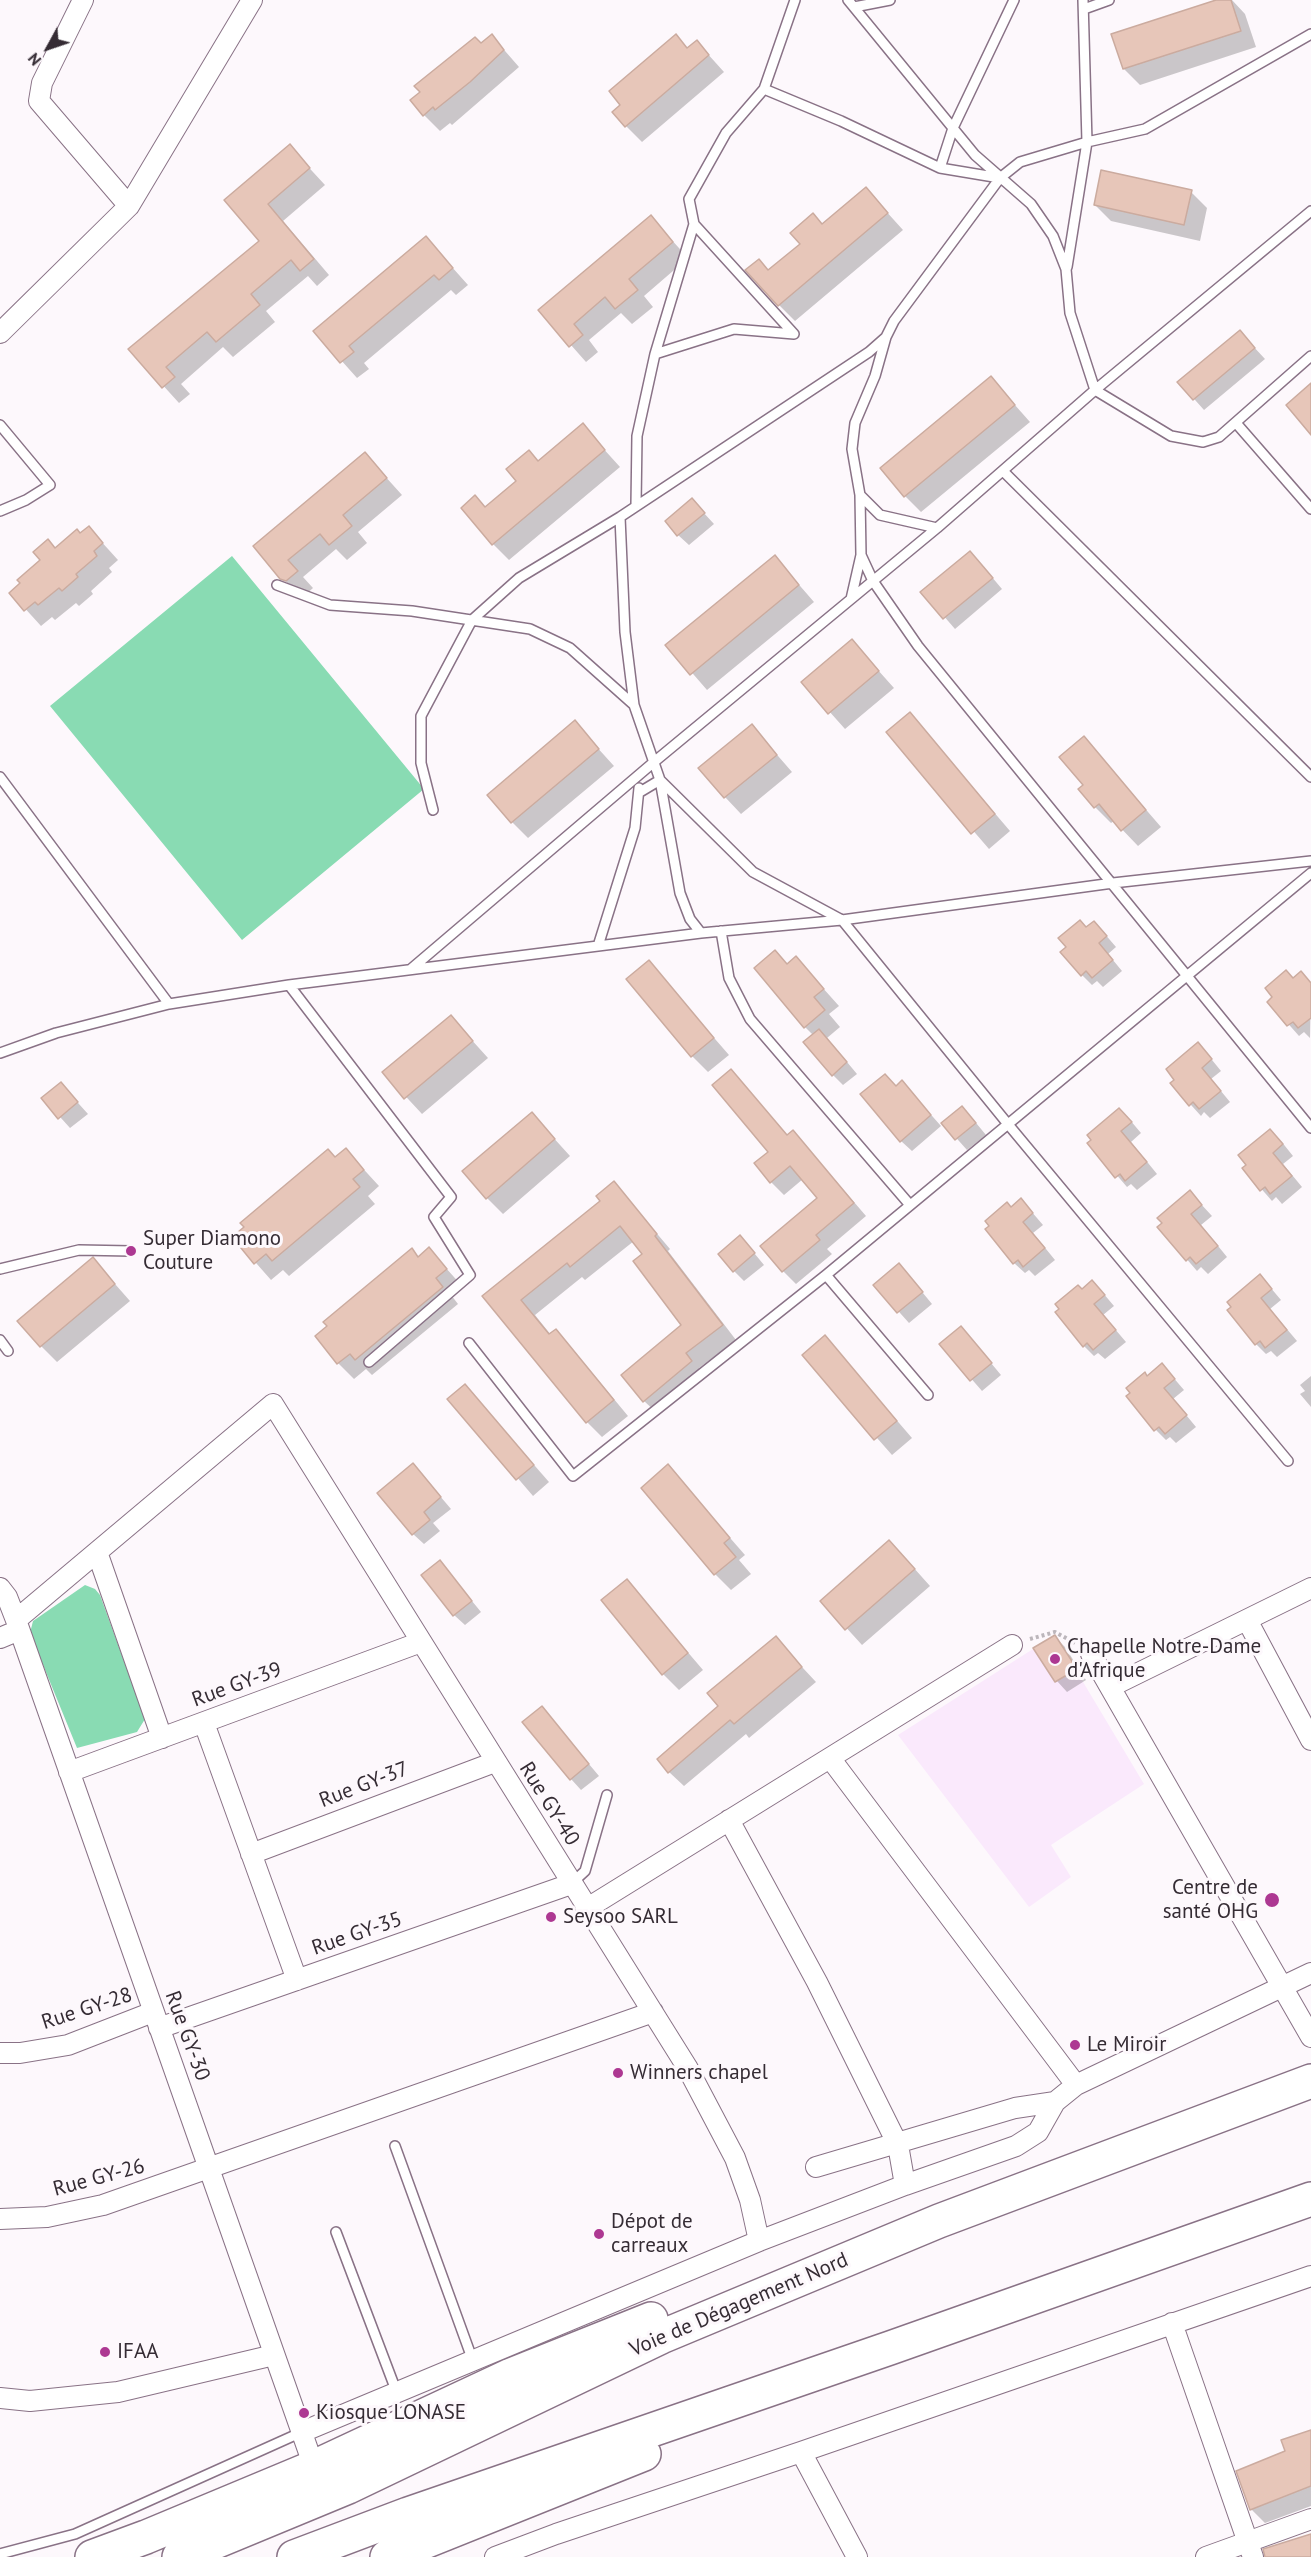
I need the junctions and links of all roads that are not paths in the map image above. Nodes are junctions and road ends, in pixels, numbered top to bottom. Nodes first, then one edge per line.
1 (83, 0) edge
2 (252, 0) edge
3 (795, 0) edge
4 (890, 0) edge
5 (1014, 0) edge
6 (1109, 0) edge
7 (851, 3) edge
8 (1084, 4) edge
9 (1311, 34) edge
10 (764, 89) junction
11 (953, 128) junction
12 (1087, 142) junction
13 (940, 168) junction
14 (1000, 178) junction
15 (129, 206) junction
16 (1311, 212) edge
17 (694, 224) junction
18 (1066, 269) junction
19 (0, 333) edge
20 (886, 337) junction
21 (655, 354) junction
22 (1311, 356) edge
23 (1095, 390) junction
24 (1236, 423) junction
25 (0, 425) edge
26 (1003, 471) junction
27 (860, 495) junction
28 (636, 505) junction
29 (1311, 509) edge
30 (0, 511) edge
31 (620, 517) junction
32 (937, 528) junction
33 (861, 555) junction
34 (873, 581) junction
35 (276, 585) dead end
36 (851, 599) junction
37 (472, 620) junction
38 (634, 705) junction
39 (654, 762) junction
40 (0, 777) edge
41 (636, 777) junction
42 (1311, 777) edge
43 (660, 780) junction
44 (640, 792) junction
45 (433, 810) dead end
46 (1311, 861) edge
47 (1311, 873) edge
48 (1113, 883) junction
49 (842, 920) junction
50 (721, 931) junction
51 (701, 933) junction
52 (598, 946) junction
53 (411, 970) junction
54 (1187, 975) junction
55 (289, 985) junction
56 (169, 1004) junction
57 (0, 1053) edge
58 (1007, 1123) junction
59 (1311, 1128) edge
60 (910, 1205) junction
61 (132, 1251) dead end
62 (0, 1269) edge
63 (826, 1275) junction
64 (0, 1340) edge
65 (469, 1343) dead end
66 (8, 1351) dead end
67 (369, 1362) dead end
68 (928, 1395) dead end
69 (1288, 1461) dead end
70 (97, 1552) junction
71 (0, 1588) edge
72 (1311, 1588) edge
73 (1247, 1620) junction
74 (17, 1625) junction
75 (0, 1638) edge
76 (421, 1642) junction
77 (1012, 1645) road end
78 (1091, 1654) road end
79 (1110, 1687) junction
80 (204, 1723) junction
81 (162, 1738) junction
82 (1311, 1740) edge
83 (830, 1758) junction
84 (495, 1762) junction
85 (69, 1772) junction
86 (607, 1795) dead end
87 (729, 1820) junction
88 (251, 1854) junction
89 (571, 1884) junction
90 (586, 1909) junction
91 (1311, 1973) edge
92 (297, 1980) junction
93 (1282, 1987) junction
94 (653, 2012) junction
95 (156, 2020) junction
96 (1311, 2037) edge
97 (0, 2053) edge
98 (1311, 2081) edge
99 (1076, 2085) junction
100 (1055, 2102) junction
101 (898, 2145) junction
102 (395, 2146) dead end
103 (816, 2167) dead end
104 (209, 2169) junction
105 (904, 2185) junction
106 (1311, 2199) edge
107 (0, 2219) edge
108 (939, 2221) junction
109 (336, 2232) dead end
110 (759, 2241) junction
111 (1311, 2276) edge
112 (1172, 2323) junction
113 (890, 2349) junction
114 (274, 2355) junction
115 (473, 2361) junction
116 (397, 2393) junction
117 (0, 2398) edge
118 (302, 2432) junction
119 (801, 2452) junction
120 (314, 2467) junction
121 (1311, 2519) edge
122 (1251, 2549) edge
123 (0, 2554) edge
124 (92, 2557) edge
125 (179, 2557) edge
126 (294, 2557) edge
127 (387, 2557) edge
128 (495, 2557) edge
129 (857, 2557) edge
130 (1206, 2557) edge

1 - 15 street
2 - 15 street
3 - 10 lane
4 - 7 lane
5 - 11 lane
6 - 8 lane
7 - 11 lane
8 - 12 lane
9 - 12 lane
10 - 13 lane
10 - 17 lane
11 - 13 lane
11 - 14 lane
12 - 14 lane
12 - 18 lane
13 - 14 lane
14 - 18 lane
14 - 20 lane
15 - 19 street
16 - 23 lane
17 - 21 lane
17 - 21 lane
18 - 23 lane
20 - 27 lane
20 - 28 lane
21 - 28 lane
22 - 24 lane
23 - 24 lane
23 - 26 lane
24 - 29 lane
25 - 30 lane
26 - 32 lane
26 - 42 lane
27 - 32 lane
27 - 33 lane
28 - 31 lane
31 - 37 lane
31 - 38 lane
32 - 34 lane
33 - 34 lane
33 - 36 lane
34 - 36 lane
34 - 48 lane
35 - 37 lane
36 - 39 lane
37 - 38 lane
37 - 45 lane
38 - 39 lane
39 - 41 lane
39 - 43 lane
40 - 56 lane
41 - 44 lane
41 - 53 lane
43 - 44 lane
43 - 49 lane
43 - 51 lane
44 - 52 lane
46 - 48 lane
47 - 54 lane
48 - 49 lane
48 - 54 lane
49 - 50 lane
49 - 58 lane
50 - 51 lane
50 - 60 lane
51 - 52 lane
52 - 53 lane
53 - 55 lane
54 - 58 lane
54 - 59 lane
55 - 56 lane
55 - 67 lane
56 - 57 lane
58 - 60 lane
58 - 69 lane
60 - 63 lane
61 - 62 lane
63 - 65 lane
63 - 68 lane
64 - 66 lane
70 - 74 street
70 - 76 street, Rue GY-40
70 - 81 street
71 - 74 street, Rue GY-30
72 - 73 street
73 - 79 street
73 - 82 street
74 - 75 street
74 - 85 street, Rue GY-30
76 - 80 street, Rue GY-39
76 - 84 street, Rue GY-40
77 - 83 street
78 - 79 street
79 - 93 street
80 - 81 street, Rue GY-39
80 - 88 street
81 - 85 street, Rue GY-39
83 - 87 street
83 - 99 street
84 - 88 street, Rue GY-37
84 - 89 street, Rue GY-40
85 - 95 street, Rue GY-30
86 - 89 lane
87 - 90 street
87 - 101 street
88 - 92 street
89 - 90 street, Rue GY-40
89 - 92 street, Rue GY-35
90 - 94 street, Rue GY-40
91 - 93 street
92 - 95 street, Rue GY-35
93 - 96 street
93 - 99 street
94 - 104 street, Rue GY-26
94 - 110 street, Rue GY-40
95 - 97 street, Rue GY-28
95 - 104 street, Rue GY-30
98 - 108 highway, Voie de Dégagement Nord
99 - 100 street
100 - 101 street
100 - 105 street
101 - 103 street
101 - 105 street
102 - 115 lane
104 - 107 street, Rue GY-26
104 - 114 street, Rue GY-30
105 - 110 street
106 - 113 highway
108 - 120 highway
108 - 125 highway, Voie de Dégagement Nord
109 - 116 lane
110 - 115 street
111 - 112 street
112 - 119 street
112 - 122 street
113 - 126 highway
113 - 127 highway
114 - 117 street
114 - 118 street, Rue GY-30
115 - 116 street
116 - 118 street
118 - 120 street, Rue GY-30
118 - 123 lane
119 - 128 street
119 - 129 street
120 - 124 highway
121 - 122 street
122 - 130 street

